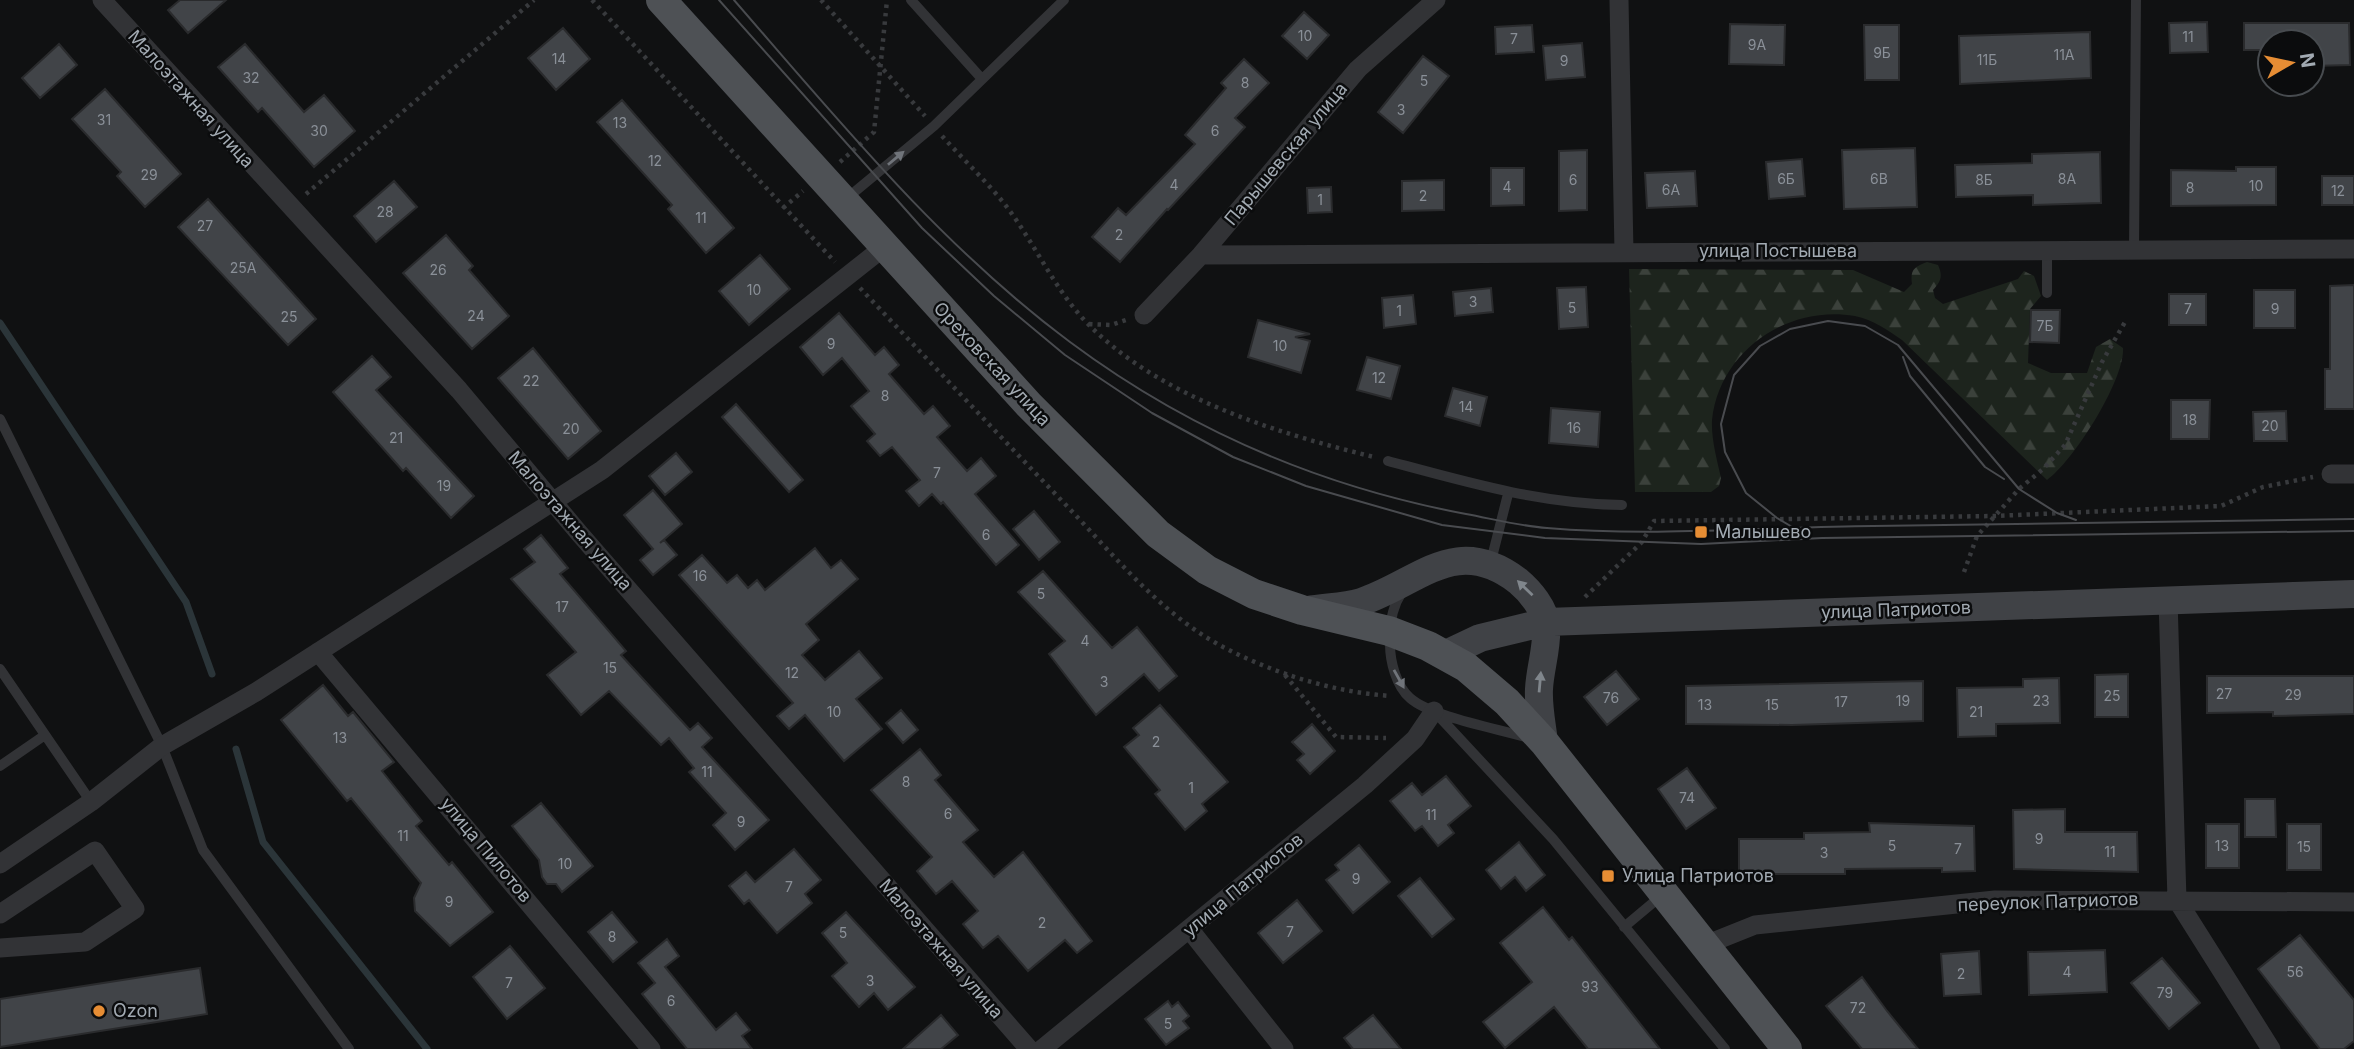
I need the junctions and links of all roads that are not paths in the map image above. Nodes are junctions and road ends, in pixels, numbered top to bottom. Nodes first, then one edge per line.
1 (102, 0) edge
2 (661, 0) edge
3 (911, 0) edge
4 (1064, 0) edge
5 (1436, 0) edge
6 (1619, 0) edge
7 (2136, 0) edge
8 (982, 79) junction
9 (843, 201) junction
10 (884, 247) junction
11 (2046, 249) junction
12 (2134, 249) junction
13 (2354, 249) edge
14 (1624, 252) junction
15 (1201, 254) junction
16 (2047, 293) dead end
17 (1144, 315) road end
18 (0, 419) edge
19 (1388, 461) dead end
20 (2331, 474) road end
21 (2354, 474) edge
22 (1508, 494) junction
23 (554, 504) junction
24 (1622, 505) dead end
25 (1490, 565) junction
26 (1415, 574) junction
27 (2354, 594) edge
28 (2168, 599) junction
29 (1302, 610) junction
30 (1546, 622) junction
31 (1389, 631) junction
32 (318, 652) junction
33 (1444, 655) junction
34 (0, 669) edge
35 (1434, 711) junction
36 (45, 735) junction
37 (1544, 742) junction
38 (162, 746) junction
39 (0, 766) edge
40 (91, 802) junction
41 (0, 864) edge
42 (1664, 894) junction
43 (2177, 900) junction
44 (2354, 902) edge
45 (0, 914) edge
46 (1624, 927) junction
47 (1189, 930) junction
48 (1704, 945) junction
49 (0, 948) edge
50 (349, 1049) edge
51 (651, 1049) edge
52 (1029, 1049) edge
53 (1042, 1049) edge
54 (1284, 1049) edge
55 (1725, 1049) edge
56 (1787, 1049) edge
57 (2271, 1049) edge

1 - 23 street, Малоэтажная улица
2 - 9 main road, Ореховская улица
3 - 8 lane
4 - 8 lane
5 - 15 street, Парышевская улица
6 - 14 street
7 - 12 lane
9 -> 8 lane
9 - 10 main road, Ореховская улица
10 - 23 street
10 - 29 main road, Ореховская улица
11 - 12 street, улица Постышева
11 - 14 street, улица Постышева
11 - 16 lane
12 - 13 street, улица Постышева
14 - 15 street, улица Постышева
15 - 17 street, Парышевская улица
18 - 38 lane
19 - 22 lane
20 - 21 street
22 - 24 lane
22 - 25 lane
23 - 32 street
23 - 52 street, Малоэтажная улица
25 - 26 main road
30 -> 25 main road
26 - 29 main road
26 - 31 lane
27 - 28 main road, улица Патриотов
28 - 30 main road, улица Патриотов
28 - 43 street
29 - 31 main road, Ореховская улица
30 - 33 main road, улица Патриотов
37 -> 30 main road
31 - 33 main road, Ореховская улица
31 -> 35 lane
32 - 38 street
32 - 51 street, улица Пилотов
33 - 37 main road, Ореховская улица
34 - 36 lane
35 - 37 lane
35 - 46 lane
35 - 47 street, улица Патриотов
36 - 39 lane
36 - 40 lane
37 - 42 main road, Ореховская улица
38 - 40 street
38 - 50 lane
40 - 41 street
42 - 46 lane
42 - 48 main road, Ореховская улица
43 - 44 street, переулок Патриотов
43 - 48 street, переулок Патриотов
43 - 57 street
45 - 49 street
46 - 55 lane
47 - 53 street, улица Патриотов
47 - 54 street
48 - 56 main road, Ореховская улица

